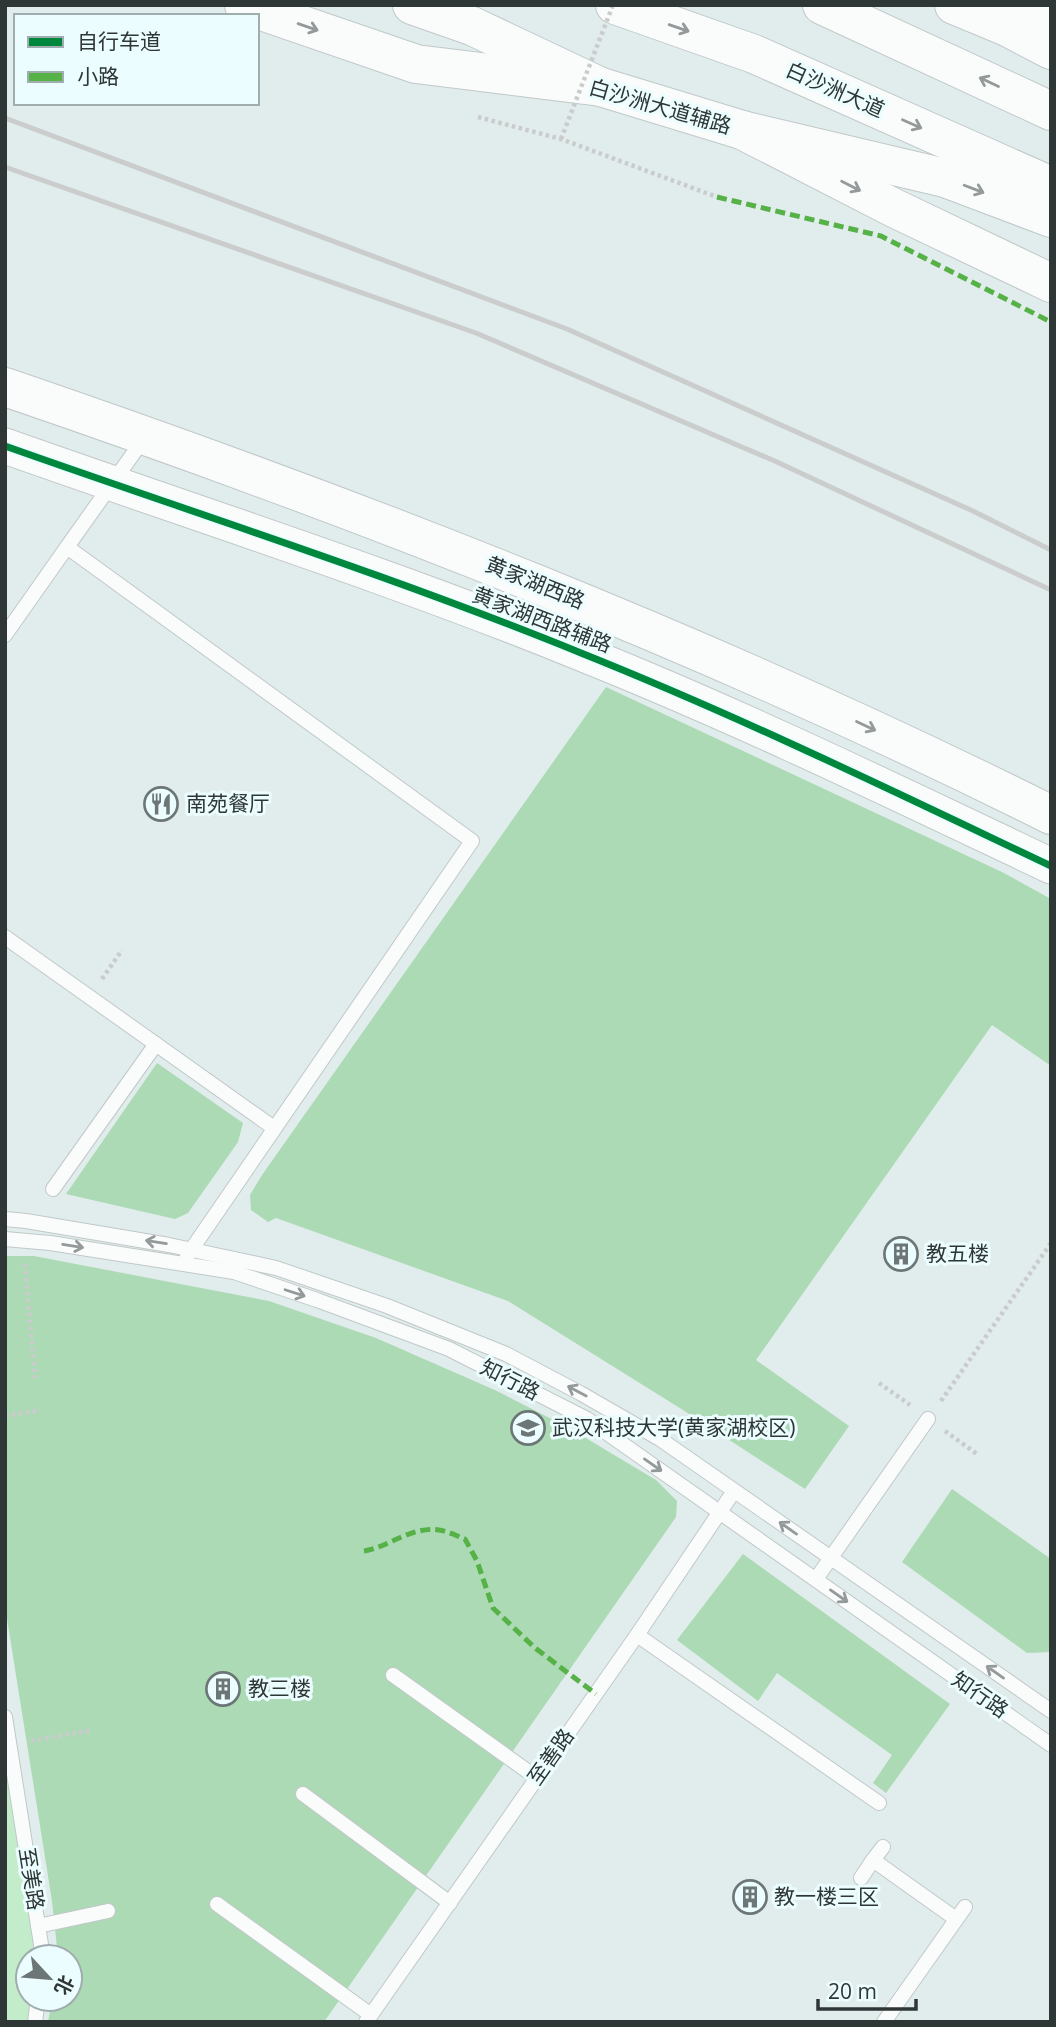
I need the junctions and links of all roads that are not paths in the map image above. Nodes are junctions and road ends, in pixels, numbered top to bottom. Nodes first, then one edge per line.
1 (244, 5) edge
2 (412, 5) edge
3 (432, 5) edge
4 (614, 5) edge
5 (822, 5) edge
6 (954, 5) edge
7 (1018, 5) edge
8 (1051, 19) edge
9 (472, 26) junction
10 (1051, 50) edge
11 (601, 87) junction
12 (1051, 111) edge
13 (742, 130) junction
14 (1051, 186) edge
15 (1051, 218) edge
16 (1051, 283) edge
17 (5, 367) edge
18 (5, 387) edge
19 (146, 436) junction
20 (5, 446) edge
21 (113, 484) junction
22 (67, 547) junction
23 (5, 635) edge
24 (1051, 790) edge
25 (1051, 816) edge
26 (1051, 866) edge
27 (7, 941) edge
28 (156, 1044) junction
29 (274, 1128) junction
30 (53, 1189) dead end
31 (5, 1219) edge
32 (5, 1239) edge
33 (192, 1250) junction
34 (183, 1263) junction
35 (928, 1419) road end
36 (734, 1491) junction
37 (720, 1511) junction
38 (831, 1558) junction
39 (816, 1579) junction
40 (637, 1635) junction
41 (393, 1675) dead end
42 (1051, 1711) edge
43 (5, 1717) edge
44 (1049, 1740) edge
45 (537, 1778) junction
46 (303, 1794) dead end
47 (879, 1803) dead end
48 (883, 1847) dead end
49 (873, 1860) junction
50 (862, 1878) dead end
51 (450, 1903) junction
52 (217, 1904) dead end
53 (108, 1911) dead end
54 (38, 1926) junction
55 (41, 1943) edge
56 (369, 2018) edge
57 (884, 2022) edge

1 -> 11 main road, 白沙洲大道辅路
2 - 9 main road
3 - 9 main road
4 -> 14 main road, 白沙洲大道
12 -> 5 main road
6 - 10 main road
7 - 8 main road
9 - 11 main road
11 - 13 main road, 白沙洲大道辅路
13 -> 15 main road
13 -> 16 main road, 白沙洲大道辅路
17 - 24 main road, 黄家湖西路
18 - 19 main road, 黄家湖西路
19 - 21 lane
19 -> 25 main road, 黄家湖西路
20 - 21 street, 黄家湖西路辅路
21 - 22 lane
21 - 26 street, 黄家湖西路辅路
22 - 23 lane
22 - 29 lane
27 - 28 lane
28 - 29 lane
28 - 30 lane
29 - 33 lane
33 -> 31 lane, 知行路
32 -> 34 lane, 知行路
33 - 34 lane
36 -> 33 lane, 知行路
34 -> 37 lane, 知行路
35 - 38 lane
36 - 37 lane, 至善路
38 -> 36 lane, 知行路
37 - 39 lane, 知行路
37 - 40 lane, 至善路
38 - 39 lane
42 -> 38 lane, 知行路
39 -> 44 lane, 知行路
40 - 45 lane, 至善路
40 - 47 lane
41 - 45 lane
43 - 54 lane, 至美路
45 - 51 lane, 至善路
46 - 51 lane
48 - 49 lane
49 - 50 lane
49 - 57 lane
51 - 56 lane, 至善路
52 - 56 lane
53 - 54 lane
54 - 55 lane, 至美路

